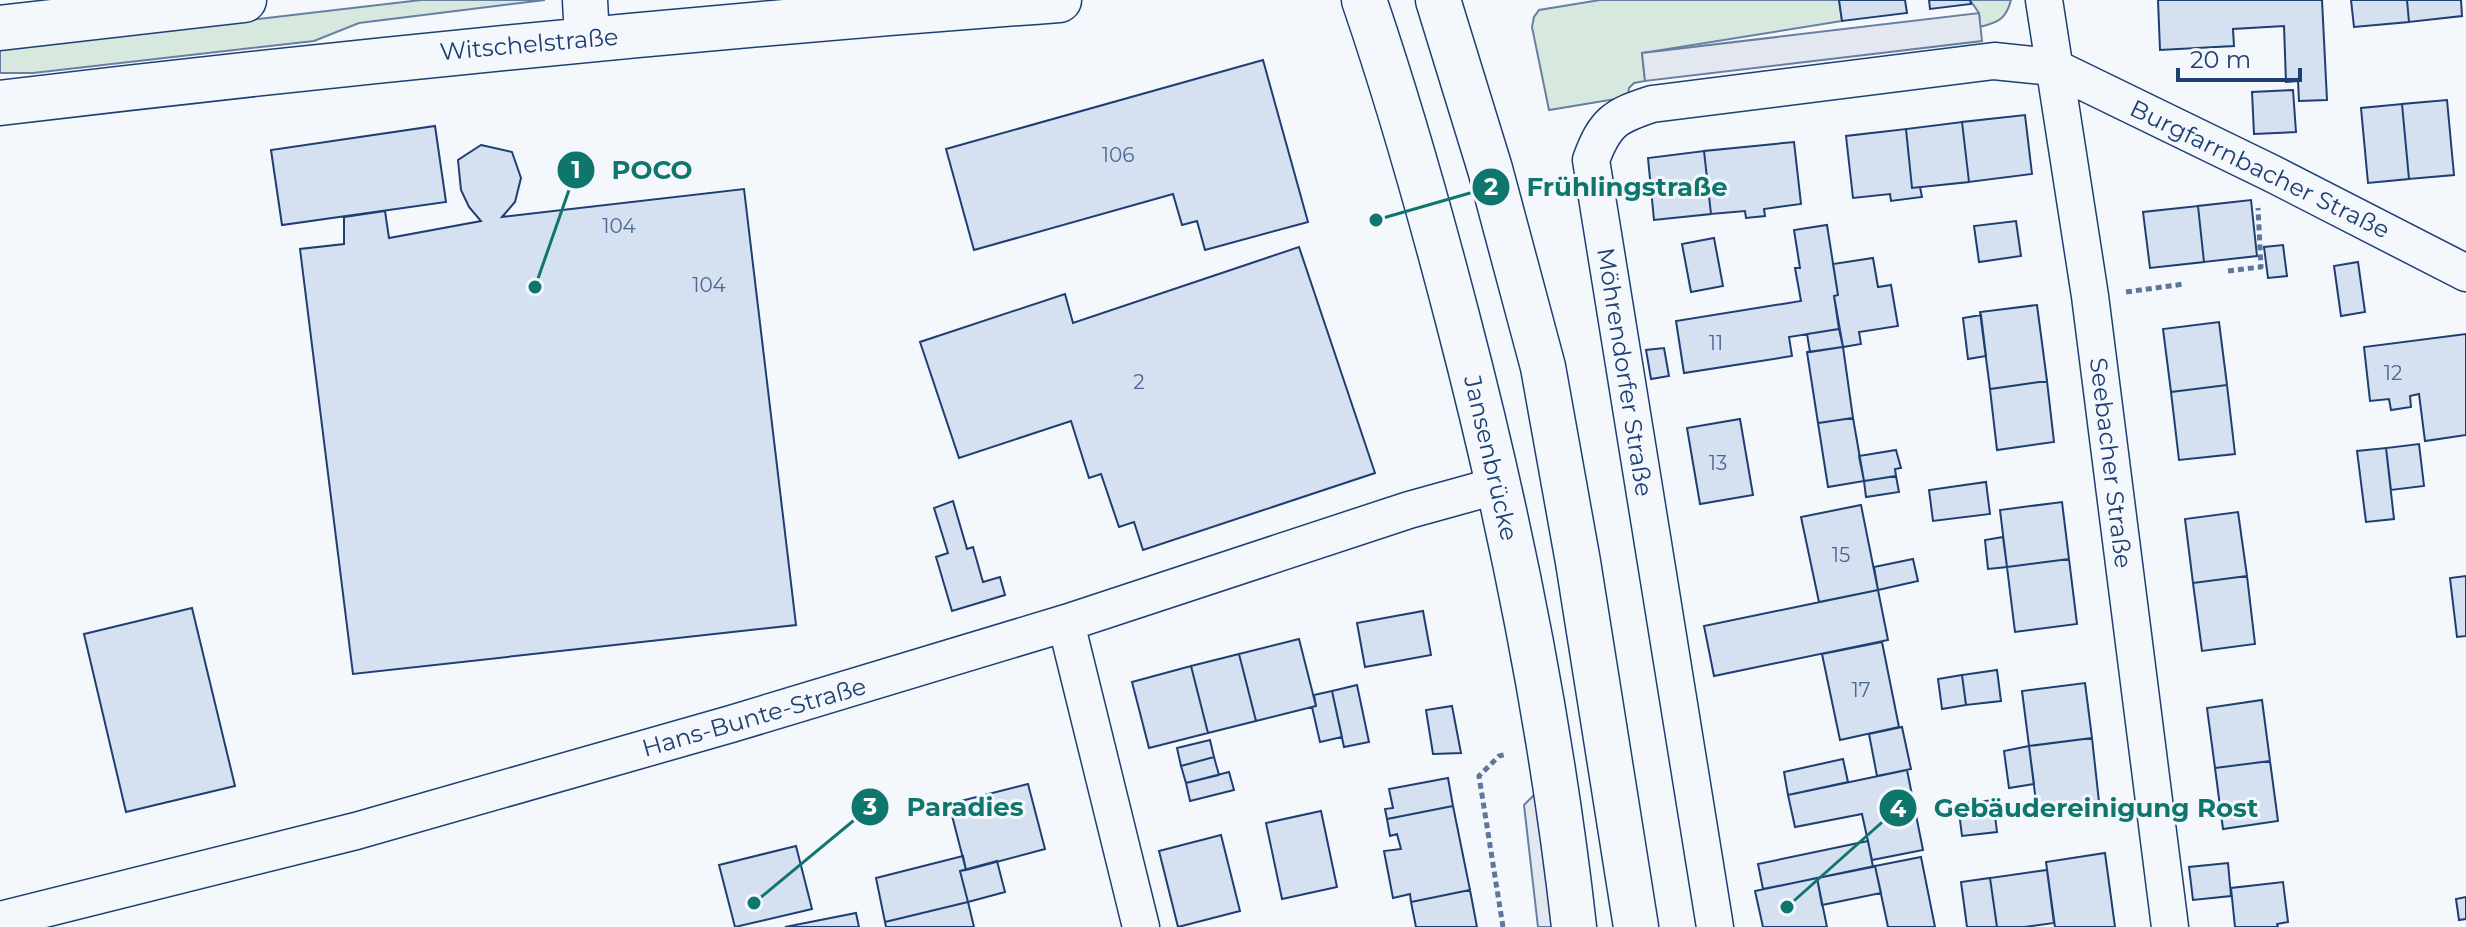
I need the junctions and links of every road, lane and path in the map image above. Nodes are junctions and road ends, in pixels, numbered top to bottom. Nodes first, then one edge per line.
1 (244, 0) edge
2 (1059, 0) edge
3 (1364, 0) edge
4 (1438, 0) edge
5 (2044, 0) edge
6 (586, 19) edge
7 (0, 28) edge
8 (2053, 67) junction
9 (0, 103) edge
10 (2273, 174) junction
11 (2228, 271) dead end
12 (2466, 273) edge
13 (2184, 284) dead end
14 (2090, 296) junction
15 (1499, 485) junction
16 (1066, 623) junction
17 (1551, 747) junction
18 (1633, 909) edge
19 (1573, 914) edge
20 (0, 920) edge
21 (1141, 927) edge
22 (1503, 927) edge
23 (1715, 927) edge
24 (2170, 927) edge

1 - 7 main road
2 - 6 main road, Witschelstraße
3 - 15 main road, Jansenbrücke
4 - 18 main road
5 - 8 street, Seebacher Straße
6 - 9 main road, Witschelstraße
8 - 10 street, Burgfarrnbacher Straße
8 - 14 street, Seebacher Straße
8 - 23 street, Möhrendorfer Straße
10 - 11 path
10 - 12 street, Burgfarrnbacher Straße
13 - 14 path
14 - 24 street, Seebacher Straße
15 - 16 street, Hans-Bunte-Straße
15 - 17 main road, Jansenbrücke
16 - 20 street, Hans-Bunte-Straße
16 - 21 street
17 - 19 main road, Jansenbrücke
17 - 22 path

